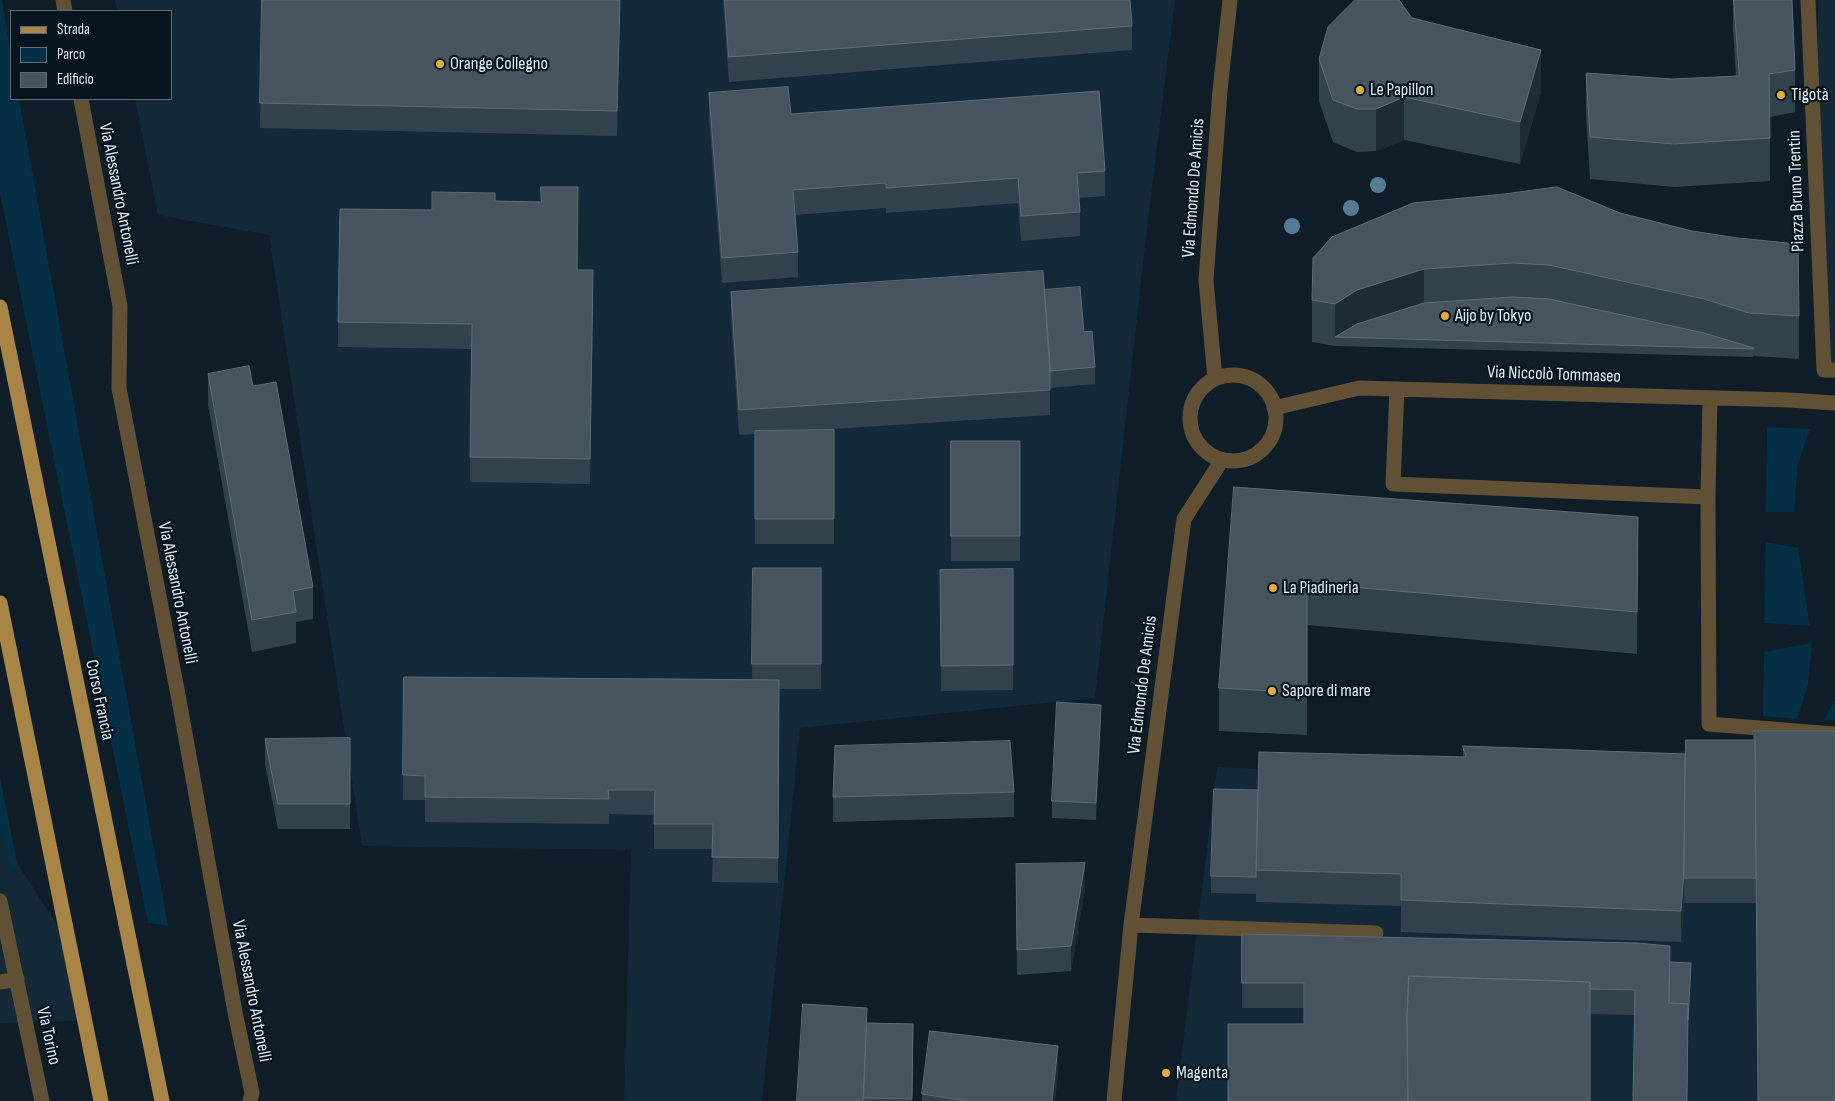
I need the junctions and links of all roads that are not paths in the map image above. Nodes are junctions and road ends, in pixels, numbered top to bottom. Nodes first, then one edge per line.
1 (1230, 0) edge
2 (1808, 0) edge
3 (81, 100) edge
4 (0, 307) edge
5 (1835, 370) edge
6 (1215, 379) junction
7 (1397, 389) junction
8 (1710, 398) junction
9 (1835, 403) edge
10 (1274, 408) junction
11 (1222, 460) junction
12 (1708, 497) junction
13 (0, 603) edge
14 (1835, 734) edge
15 (0, 901) edge
16 (1131, 925) junction
17 (1376, 933) dead end
18 (17, 979) junction
19 (0, 982) edge
20 (253, 1098) edge
21 (42, 1101) edge
22 (101, 1101) edge
23 (162, 1101) edge
24 (1114, 1101) edge

1 - 6 street, Via Edmondo De Amicis
2 - 5 street, Piazza Bruno Trentin
3 - 20 street, Via Alessandro Antonelli
4 - 23 main road, Corso Francia
6 - 10 street
6 - 11 street
7 - 8 street, Via Niccolò Tommaseo
7 - 10 street, Via Niccolò Tommaseo
7 - 12 street
8 - 9 street, Via Niccolò Tommaseo
8 - 12 street
10 - 11 street
11 - 16 street, Via Edmondo De Amicis
12 - 14 street
13 - 22 main road
15 - 18 street, Via Torino
16 - 17 street
16 - 24 street, Via Edmondo De Amicis
18 - 19 street
18 - 21 street, Via Torino

